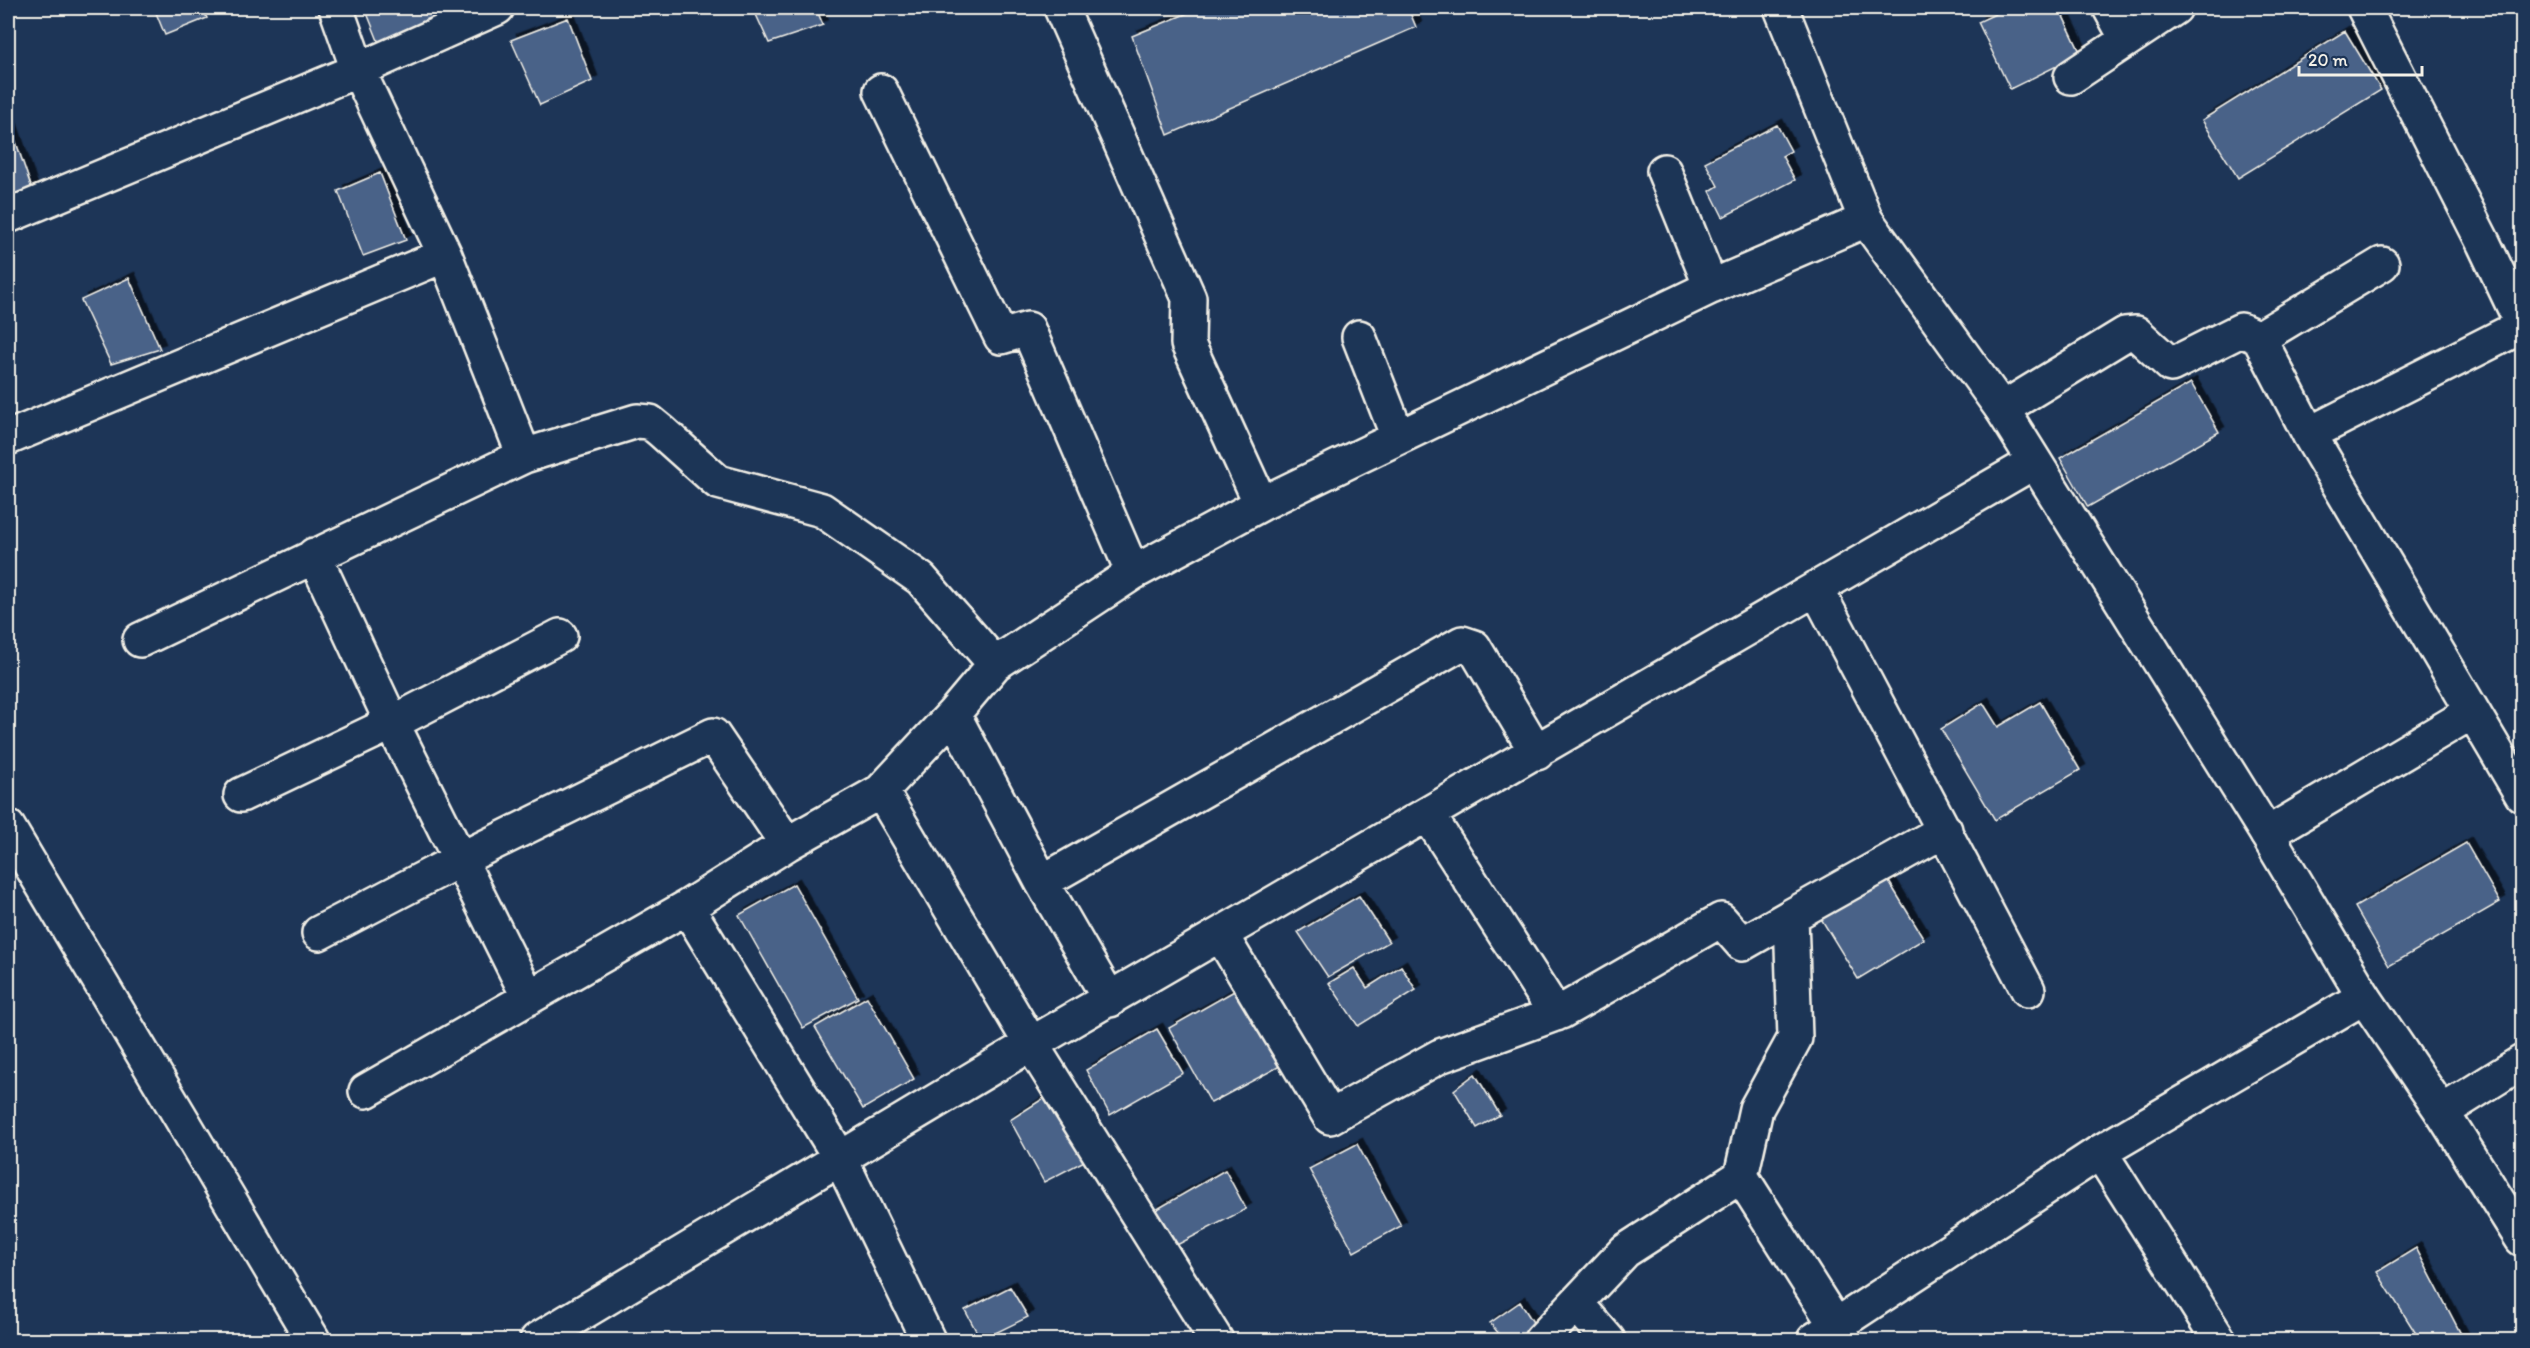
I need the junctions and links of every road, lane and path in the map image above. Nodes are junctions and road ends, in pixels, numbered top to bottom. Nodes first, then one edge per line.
1 (336, 8) edge
2 (497, 8) edge
3 (1061, 8) edge
4 (1781, 8) edge
5 (2110, 8) edge
6 (2175, 8) edge
7 (2367, 8) edge
8 (2127, 39) junction
9 (358, 70) junction
10 (2071, 77) dead end
11 (881, 91) dead end
12 (1664, 171) dead end
13 (8, 216) edge
14 (1866, 220) junction
15 (445, 255) junction
16 (2382, 264) dead end
17 (1711, 287) junction
18 (2523, 325) edge
19 (1359, 337) dead end
20 (2259, 338) junction
21 (2002, 409) junction
22 (2309, 435) junction
23 (1398, 437) junction
24 (8, 438) edge
25 (524, 456) junction
26 (2034, 462) junction
27 (1261, 504) junction
28 (314, 555) junction
29 (1133, 573) junction
30 (1816, 588) junction
31 (560, 636) dead end
32 (140, 640) dead end
33 (995, 664) junction
34 (2472, 712) junction
35 (953, 714) junction
36 (392, 723) junction
37 (1537, 753) junction
38 (881, 791) junction
39 (241, 795) dead end
40 (2523, 795) edge
41 (1429, 816) junction
42 (8, 827) edge
43 (1946, 830) junction
44 (2267, 834) junction
45 (787, 844) junction
46 (461, 859) junction
47 (1042, 882) junction
48 (687, 907) junction
49 (1791, 916) junction
50 (319, 933) dead end
51 (1221, 935) junction
52 (2028, 990) dead end
53 (2364, 997) junction
54 (530, 998) junction
55 (1110, 1000) junction
56 (1556, 1014) junction
57 (1031, 1044) junction
58 (2523, 1062) edge
59 (366, 1091) dead end
60 (2442, 1112) junction
61 (2100, 1152) junction
62 (840, 1158) junction
63 (1741, 1176) junction
64 (2523, 1239) edge
65 (1576, 1303) junction
66 (1832, 1336) edge
67 (313, 1341) edge
68 (537, 1341) edge
69 (928, 1341) edge
70 (1216, 1341) edge
71 (1541, 1341) edge
72 (1608, 1341) edge
73 (2219, 1341) edge

1 - 9 street
2 - 9 street
3 - 27 street
4 - 14 street
5 - 8 street
6 - 8 street
7 - 18 street
8 - 10 street
9 - 13 street
9 - 15 street
11 - 29 street
12 - 17 street
14 - 17 street
14 - 21 street
15 - 24 street
15 - 25 street
16 - 20 street
17 - 23 street
18 - 22 street
19 - 23 street
20 - 21 street
20 - 22 street
21 - 26 street
22 - 34 street
23 - 27 street
25 - 28 street
25 - 33 street
26 - 30 street
26 - 44 street
27 - 29 street
28 - 32 street
28 - 36 street
29 - 33 street
30 - 37 street
30 - 43 street
31 - 36 street
33 - 35 street
34 - 40 street
34 - 44 street
35 - 38 street
35 - 47 street
36 - 39 street
36 - 46 street
37 - 41 street
37 - 47 street
38 - 45 street
38 - 57 street
41 - 51 street
41 - 56 street
42 - 67 street
43 - 49 street
43 - 52 street
44 - 53 street
45 - 46 street
45 - 48 street
46 - 50 street
46 - 54 street
47 - 55 street
48 - 54 street
48 - 62 street
49 - 56 street
49 - 63 street
51 - 55 street
51 - 56 street
53 - 60 street
53 - 61 street
54 - 59 street
55 - 57 street
57 - 62 street
57 - 70 street
58 - 60 street
60 - 64 street
61 - 66 street
61 - 73 street
62 - 68 street
62 - 69 street
63 - 65 street
63 - 66 street
65 - 71 street
65 - 72 street

